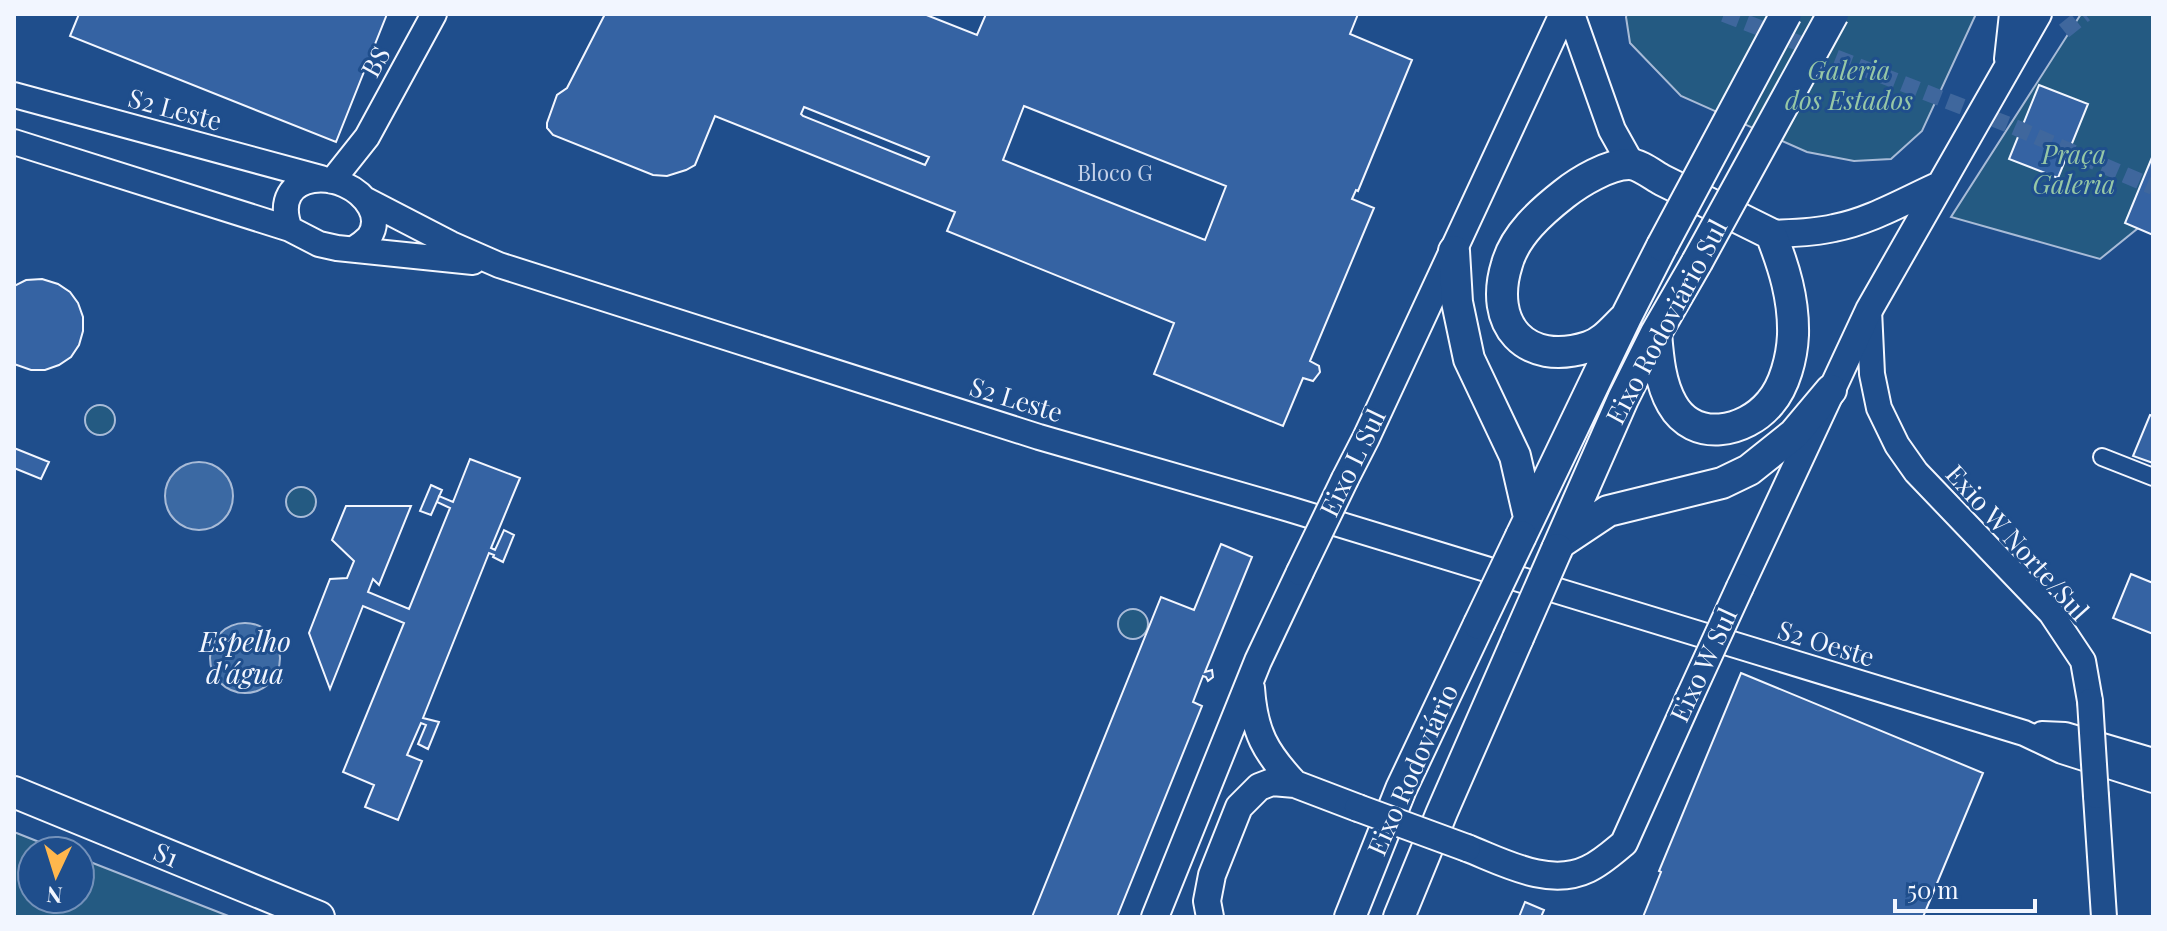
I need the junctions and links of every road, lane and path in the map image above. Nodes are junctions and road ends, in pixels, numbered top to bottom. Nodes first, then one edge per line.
1 (434, 14) edge
2 (1563, 14) edge
3 (1571, 14) edge
4 (1786, 14) edge
5 (1833, 14) edge
6 (2013, 14) edge
7 (2038, 14) tunnel mouth
8 (2007, 70) junction
9 (14, 95) edge
10 (14, 142) edge
11 (1631, 164) junction
12 (1940, 185) junction
13 (343, 187) junction
14 (290, 229) junction
15 (1771, 234) junction
16 (355, 248) junction
17 (1454, 251) junction
18 (499, 265) junction
19 (1869, 310) junction
20 (1626, 317) junction
21 (1656, 333) junction
22 (1831, 390) junction
23 (2102, 457) dead end
24 (2153, 477) edge
25 (1525, 527) junction
26 (1559, 546) junction
27 (1519, 580) joint
28 (1479, 624) joint
29 (1518, 638) joint
30 (1251, 680) junction
31 (2024, 733) junction
32 (2153, 761) edge
33 (2153, 780) edge
34 (1295, 784) junction
35 (1401, 789) junction
36 (14, 792) edge
37 (1442, 812) junction
38 (319, 917) edge
39 (1155, 917) edge
40 (1210, 917) edge
41 (1333, 917) edge
42 (1350, 917) edge
43 (1399, 917) edge
44 (1415, 917) edge
45 (2104, 917) edge

1 - 13 main road, BS
2 - 17 main road, Eixo L Sul
3 - 11 main road
4 - 20 highway, Eixo Rodoviário Sul, bridge
5 - 21 highway, Eixo Rodoviário Sul, bridge
6 - 8 main road
7 - 8 main road, Eixo W Sul
8 - 12 main road, Eixo W Sul
9 - 13 main road, S2 Leste
10 - 14 main road
11 - 15 highway
11 - 20 highway
12 - 15 main road
12 - 19 main road, Eixo W Sul
13 - 14 main road
13 - 16 main road
13 - 18 main road, S2 Leste
14 - 16 main road
15 - 21 highway
16 - 18 main road, S2 Leste
17 - 25 highway
17 - 30 main road, Eixo L Sul, bridge
18 - 27 main road, S2 Leste
19 - 22 main road, Eixo W Sul
19 - 45 main road, Exio W Norte/Sul, bridge
20 - 25 highway, Eixo Rodoviário Sul
21 - 26 highway, Eixo Rodoviário Sul
22 - 26 highway
22 - 34 main road, Eixo W Sul, bridge
23 - 24 street
25 - 28 highway, Eixo Rodoviário Sul, bridge
26 - 29 highway, Eixo Rodoviário Sul, bridge
27 - 31 main road, S2 Oeste
28 - 35 highway, Eixo Rodoviário
29 - 37 highway, Eixo Rodoviário
30 - 34 main road
30 - 39 main road, Eixo L Sul
31 - 32 main road, S2 Oeste
31 - 33 main road, S2 Oeste
34 - 40 main road, Eixo W Sul
35 - 41 highway
35 - 42 highway, Eixo Rodoviário
36 - 38 highway, S1
37 - 43 highway, Eixo Rodoviário
37 - 44 highway

